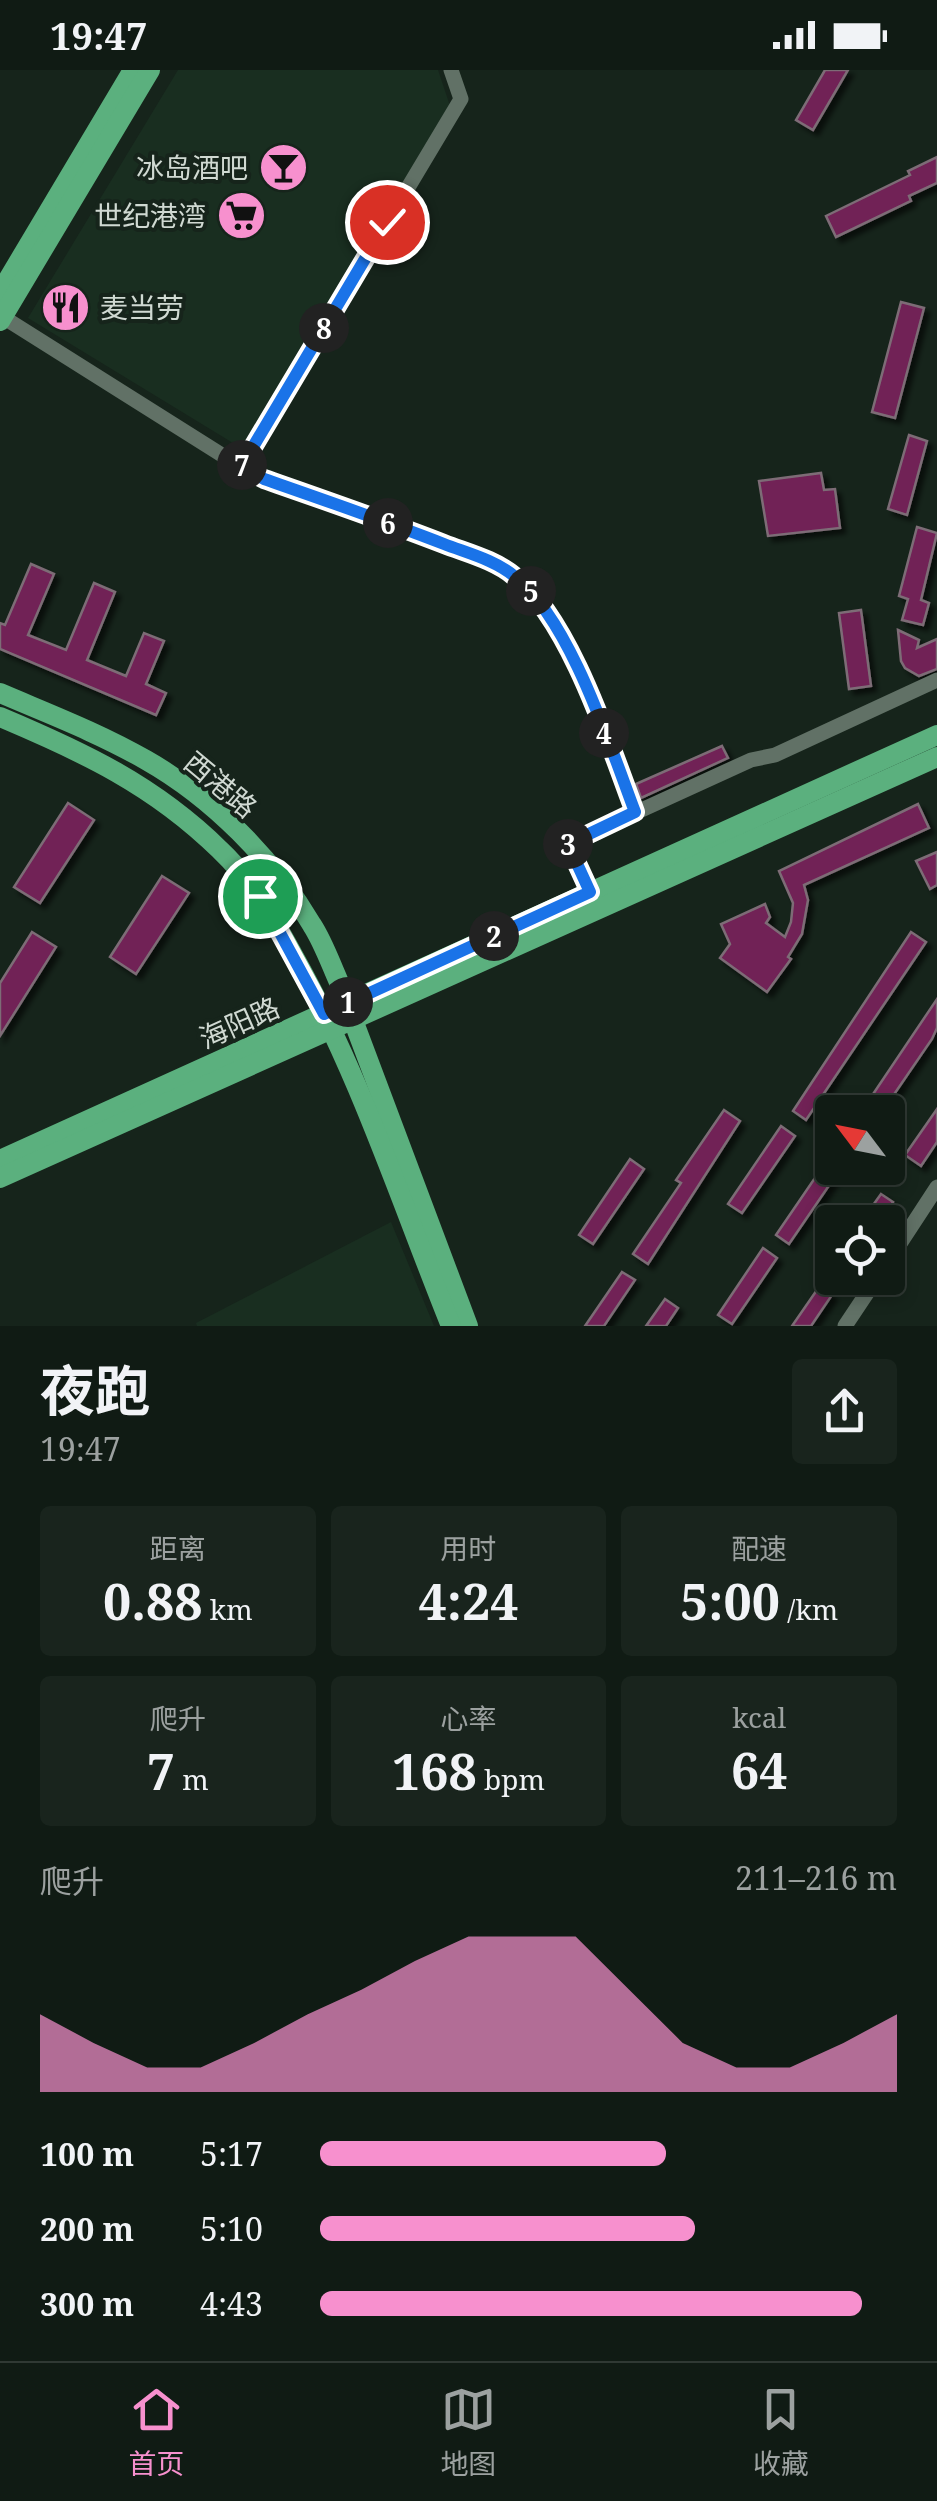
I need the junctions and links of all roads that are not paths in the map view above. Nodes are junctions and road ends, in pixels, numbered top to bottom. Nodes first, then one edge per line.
1 (133, 70) edge
2 (150, 70) edge
3 (451, 70) edge
4 (0, 294) edge
5 (1, 319) edge
6 (241, 467) junction
7 (937, 680) edge
8 (0, 693) edge
9 (0, 717) edge
10 (937, 735) edge
11 (937, 757) edge
12 (635, 812) junction
13 (590, 892) junction
14 (350, 1011) junction
15 (328, 1021) junction
16 (0, 1160) edge
17 (0, 1178) edge
18 (937, 1187) edge
19 (905, 1236) edge
20 (866, 1295) edge
21 (450, 1326) edge
22 (468, 1326) edge
23 (845, 1326) edge

1 - 4 main road
2 - 5 main road
3 - 6 street
5 - 6 street
6 - 12 street
7 - 12 street
8 - 14 main road, 西港路
9 - 15 main road, 西港路
10 - 13 main road, 海阳路
11 - 14 main road, 海阳路
12 - 13 street
13 - 14 main road, 海阳路
14 - 15 main road, 海阳路
14 - 22 main road, 西港路
15 - 16 main road, 海阳路
15 - 17 main road, 海阳路
15 - 21 main road, 西港路
18 - 19 street
20 - 23 street

